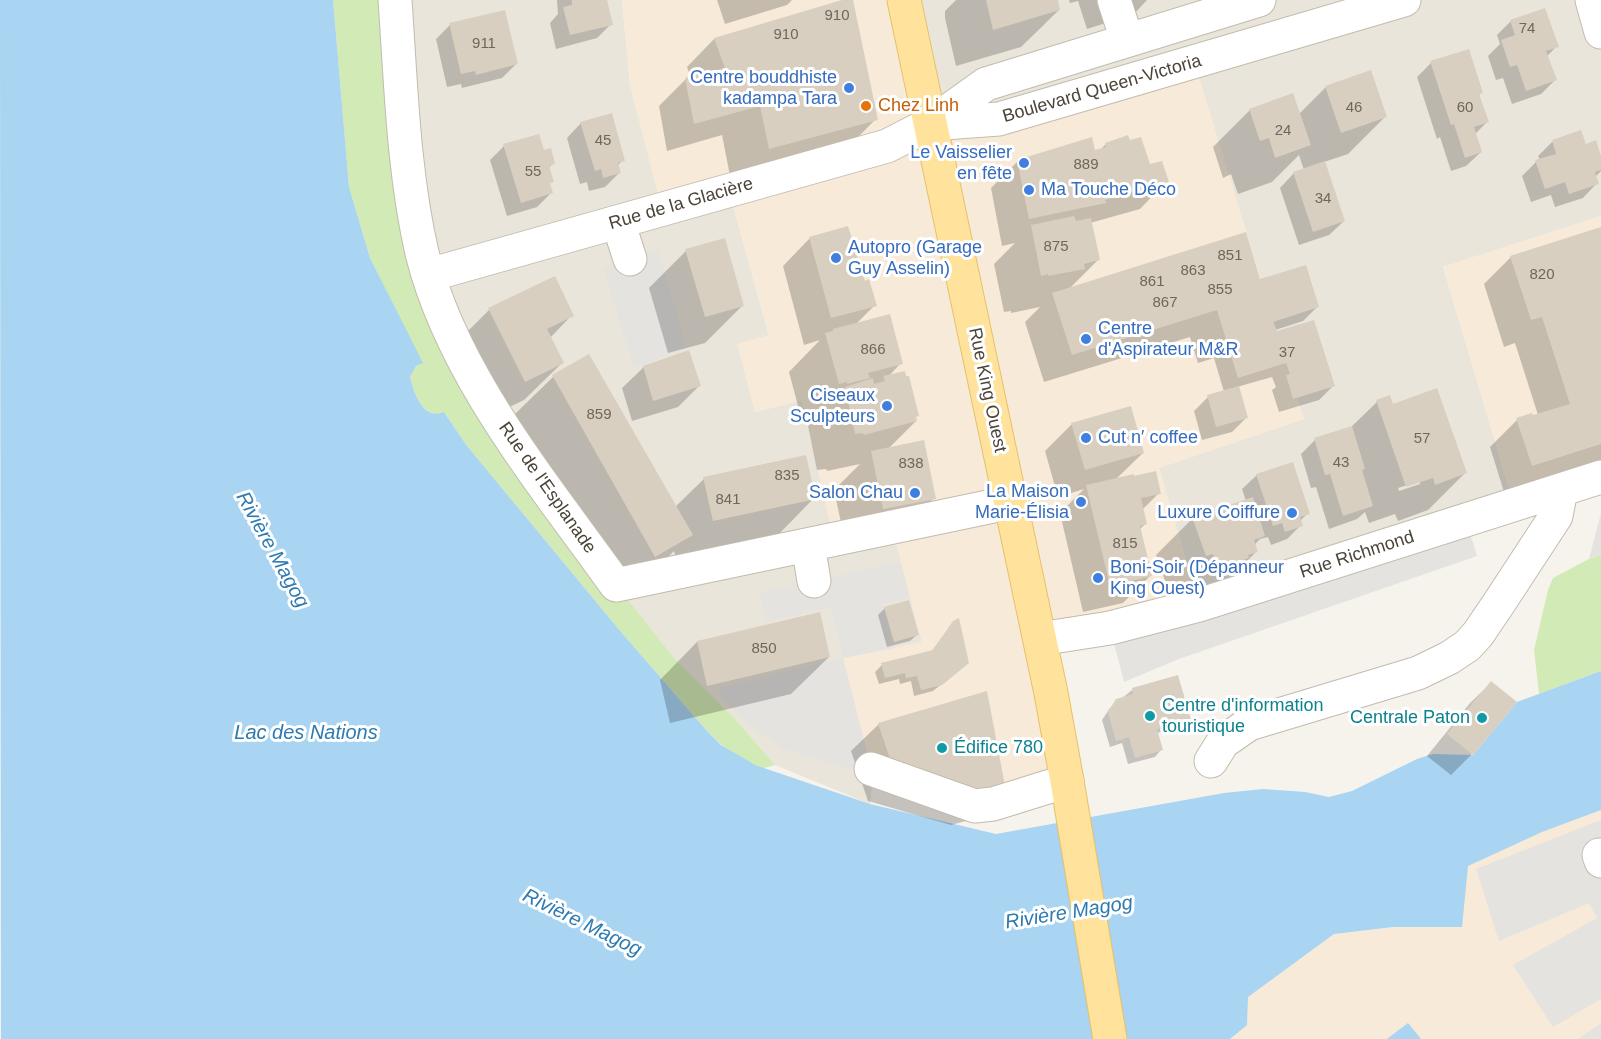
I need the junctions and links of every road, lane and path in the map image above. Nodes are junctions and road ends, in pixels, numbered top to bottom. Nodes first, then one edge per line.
1 (395, 0) edge
2 (904, 0) edge
3 (1114, 0) edge
4 (1259, 0) edge
5 (1404, 0) edge
6 (1592, 0) edge
7 (1601, 32) edge
8 (1127, 40) junction
9 (930, 124) junction
10 (618, 222) junction
11 (630, 259) dead end
12 (429, 275) junction
13 (1601, 477) edge
14 (1561, 490) junction
15 (1012, 502) junction
16 (808, 545) junction
17 (814, 581) dead end
18 (1040, 639) junction
19 (1211, 761) dead end
20 (871, 769) dead end
21 (1068, 781) junction
22 (1110, 1039) edge

1 - 12 street, Rue de l'Esplanade
2 - 9 main road, Rue King Ouest
3 - 8 street
4 - 8 street, Boulevard Queen-Victoria
5 - 9 street, Boulevard Queen-Victoria
6 - 7 street
8 - 9 street, Boulevard Queen-Victoria
9 - 10 street, Rue de la Glacière
9 - 15 main road, Rue King Ouest
10 - 11 street
10 - 12 street, Rue de la Glacière
12 - 16 street, Rue de l'Esplanade
13 - 14 street, Rue Richmond
14 - 18 street, Rue Richmond
14 - 19 street
15 - 16 street, Rue de l'Esplanade
15 - 18 main road, Rue King Ouest
16 - 17 street
18 - 21 main road, Rue King Ouest
20 - 21 street
21 - 22 main road, Rue King Ouest

